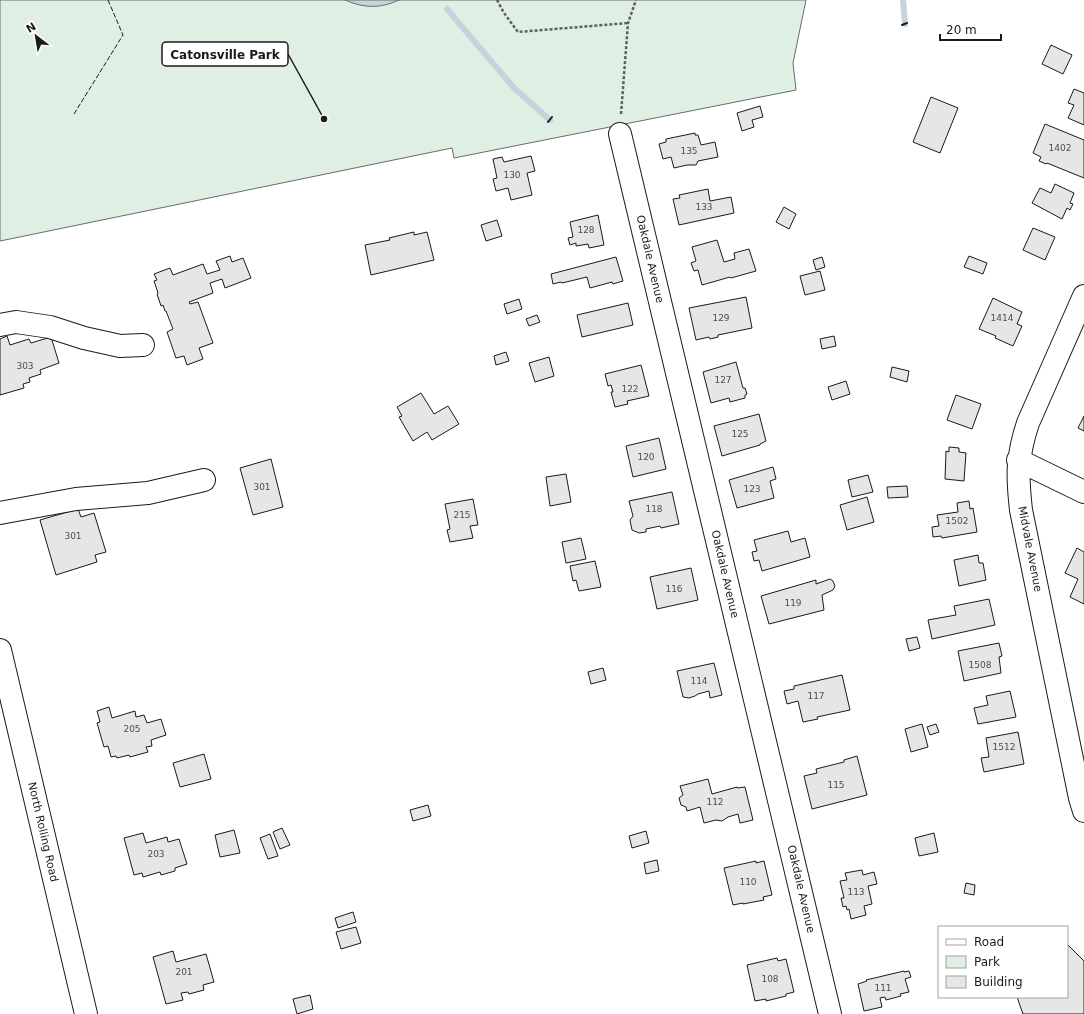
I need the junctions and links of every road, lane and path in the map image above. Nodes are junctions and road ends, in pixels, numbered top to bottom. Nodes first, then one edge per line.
1 (497, 0) edge
2 (636, 0) edge
3 (628, 23) junction
4 (620, 134) joint
5 (1084, 296) edge
6 (0, 325) edge
7 (143, 345) dead end
8 (1018, 460) junction
9 (204, 480) dead end
10 (1084, 492) edge
11 (0, 513) edge
12 (0, 650) edge
13 (6, 700) edge
14 (1084, 811) edge
15 (86, 1014) edge
16 (830, 1014) edge

1 - 3 path
2 - 3 path
3 - 4 path
4 - 16 street, Oakdale Avenue
5 - 8 street, Midvale Avenue
6 - 7 street
8 - 10 street
8 - 14 street, Midvale Avenue
9 - 11 street
12 - 13 street, North Rolling Road
13 - 15 street, North Rolling Road

